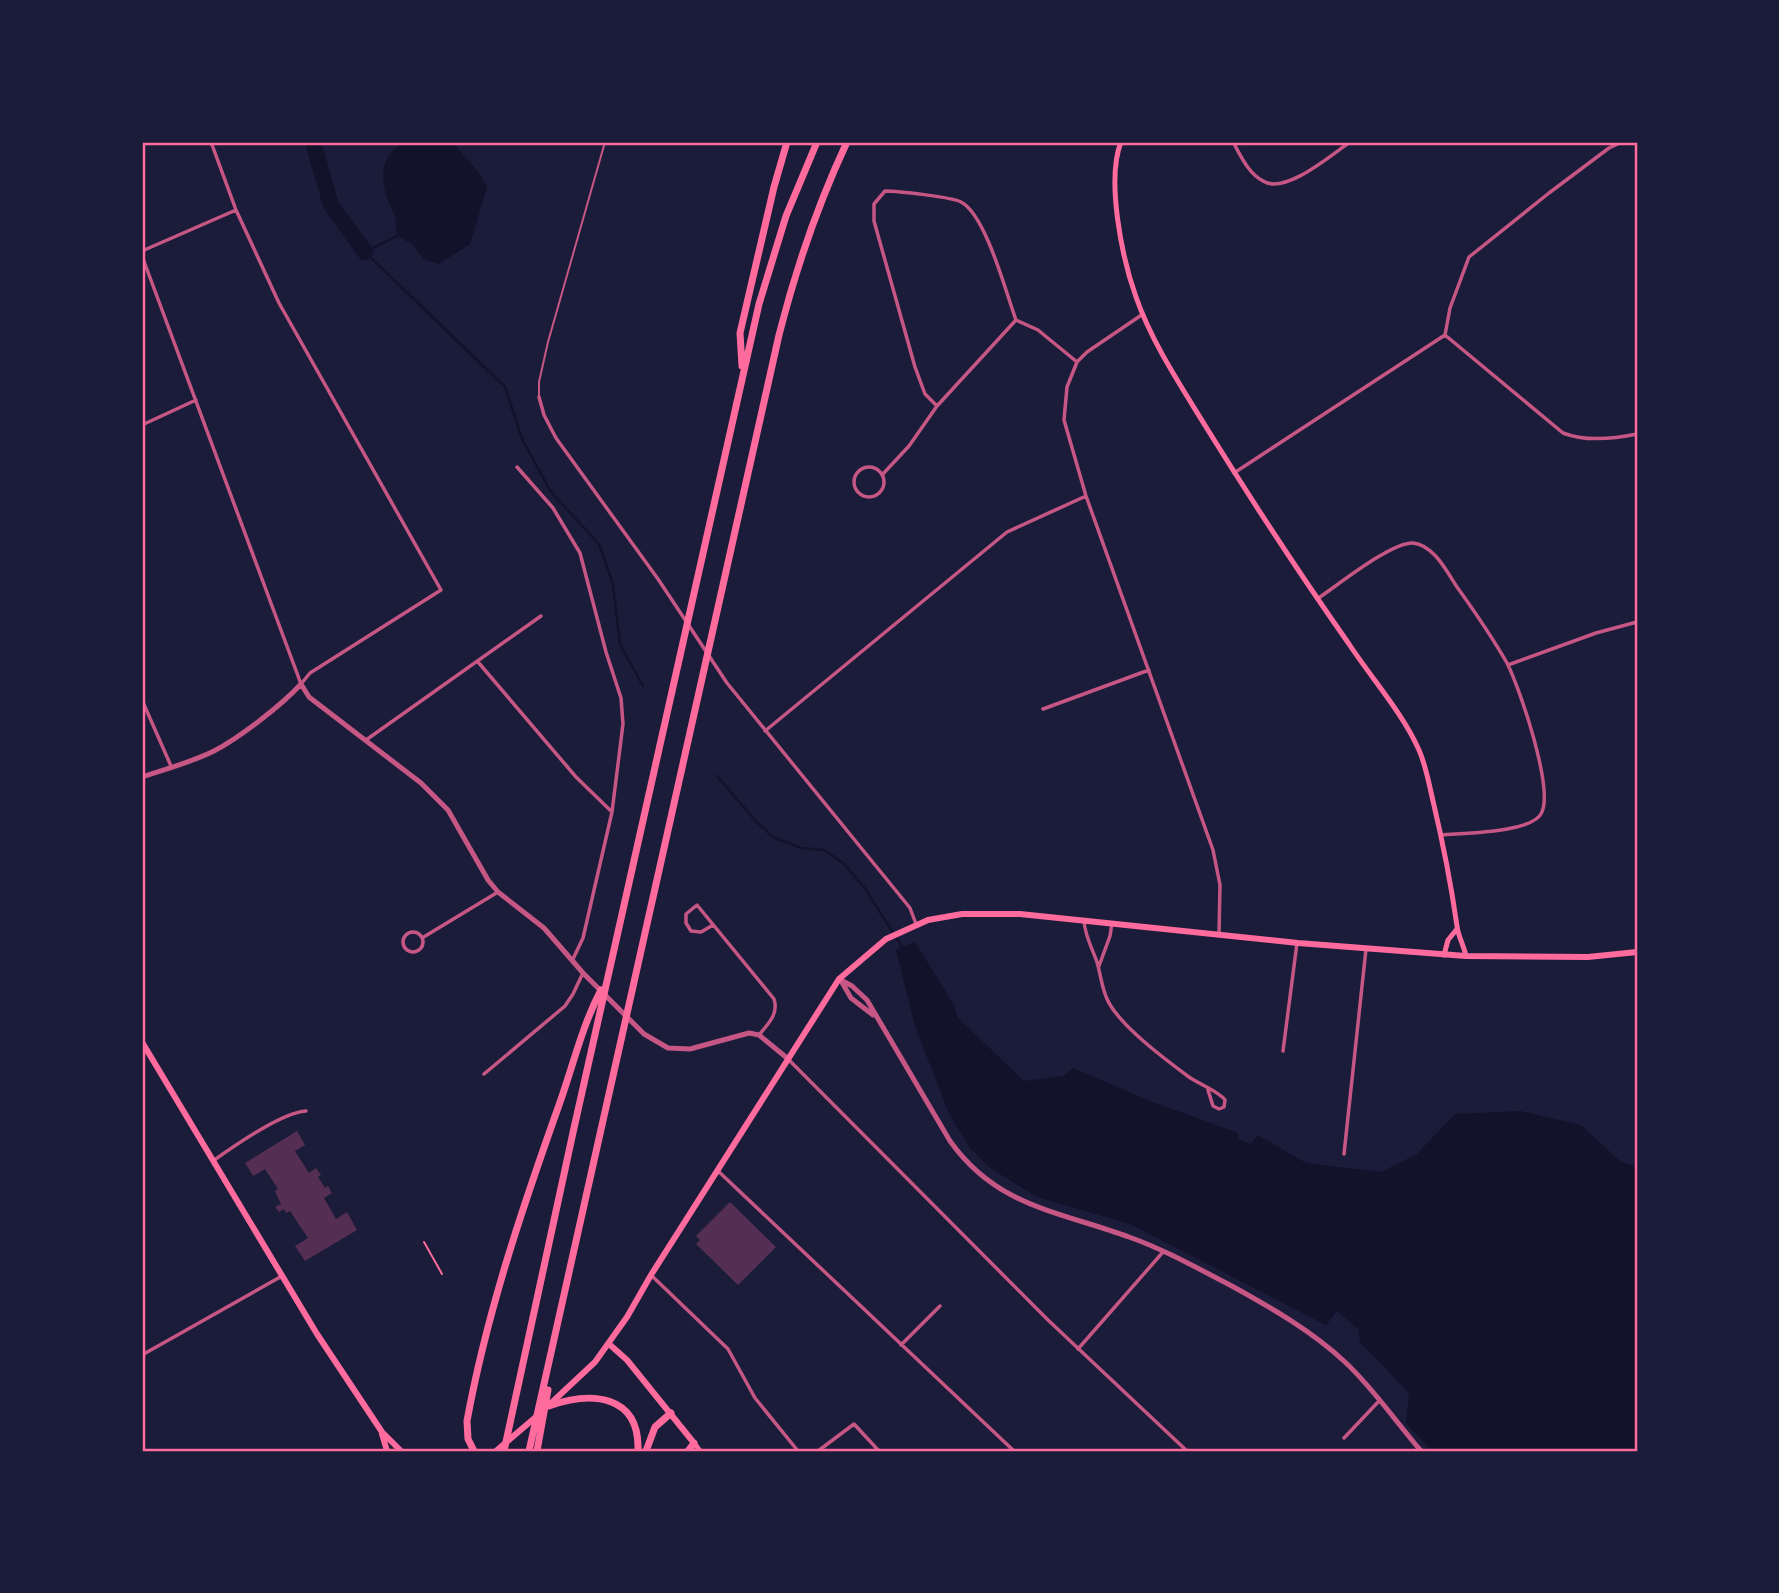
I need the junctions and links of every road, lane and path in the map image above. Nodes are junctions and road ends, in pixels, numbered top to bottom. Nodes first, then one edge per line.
1 (211, 142) edge
2 (605, 142) edge
3 (787, 142) edge
4 (817, 142) edge
5 (847, 142) edge
6 (1121, 142) edge
7 (1233, 142) edge
8 (1350, 142) edge
9 (1622, 142) edge
10 (236, 210) junction
11 (142, 253) edge
12 (1143, 314) junction
13 (1016, 320) junction
14 (1445, 335) junction
15 (1077, 362) junction
16 (742, 376) junction
17 (540, 397) joint
18 (196, 400) junction
19 (937, 406) junction
20 (142, 425) edge
21 (1637, 434) edge
22 (517, 467) dead end
23 (1234, 472) junction
24 (882, 475) junction
25 (1086, 496) junction
26 (1317, 599) junction
27 (541, 616) dead end
28 (1637, 622) edge
29 (478, 662) junction
30 (1508, 665) junction
31 (1149, 670) junction
32 (301, 684) junction
33 (142, 700) edge
34 (1043, 709) dead end
35 (765, 732) junction
36 (366, 740) junction
37 (171, 766) junction
38 (142, 777) edge
39 (612, 812) junction
40 (1442, 835) junction
41 (498, 892) junction
42 (1084, 921) junction
43 (1112, 923) junction
44 (713, 925) junction
45 (913, 926) junction
46 (1457, 929) junction
47 (1219, 934) junction
48 (422, 938) junction
49 (1297, 943) junction
50 (1366, 950) junction
51 (1637, 952) edge
52 (1444, 955) junction
53 (1466, 956) junction
54 (573, 959) junction
55 (1098, 968) junction
56 (583, 973) junction
57 (839, 979) junction
58 (607, 980) junction
59 (876, 1016) junction
60 (759, 1035) junction
61 (142, 1042) edge
62 (1283, 1051) dead end
63 (787, 1058) junction
64 (484, 1074) dead end
65 (1208, 1090) junction
66 (306, 1111) dead end
67 (1344, 1154) dead end
68 (213, 1161) junction
69 (718, 1170) junction
70 (424, 1242) dead end
71 (1163, 1252) junction
72 (442, 1274) dead end
73 (652, 1275) junction
74 (282, 1276) junction
75 (567, 1284) junction
76 (940, 1306) dead end
77 (609, 1343) junction
78 (901, 1345) junction
79 (1079, 1349) junction
80 (142, 1355) edge
81 (1378, 1401) junction
82 (549, 1406) junction
83 (671, 1413) junction
84 (382, 1432) junction
85 (1344, 1438) dead end
86 (694, 1443) junction
87 (387, 1451) edge
88 (399, 1451) edge
89 (474, 1451) edge
90 (496, 1451) edge
91 (504, 1451) edge
92 (529, 1451) edge
93 (537, 1451) edge
94 (638, 1451) edge
95 (646, 1451) edge
96 (688, 1451) edge
97 (700, 1451) edge
98 (798, 1451) edge
99 (818, 1451) edge
100 (879, 1451) edge
101 (1014, 1451) edge
102 (1187, 1451) edge
103 (1421, 1451) edge

1 - 10 street
2 - 17 lane
3 - 16 highway
4 - 16 highway
5 - 75 highway
6 - 12 main road
7 - 8 street
9 - 14 street
10 - 11 street
10 - 32 street
11 - 18 street
12 - 15 street
12 - 23 main road
13 - 15 street
13 - 19 street
13 - 19 street
14 - 21 street
14 - 23 street
15 - 25 street
16 - 58 highway
17 - 35 street
18 - 20 street
18 - 32 street
19 - 24 street
22 - 39 street
23 - 26 main road
24 - 24 street
25 - 31 street
25 - 35 street
26 - 30 street
26 - 40 main road
27 - 29 street
28 - 30 street
29 - 36 street
29 - 39 street
30 - 40 street
31 - 34 street
31 - 47 street
32 - 36 street
32 - 37 street
33 - 37 street
35 - 45 street
36 - 41 street
37 - 38 street
39 - 54 street
40 - 46 main road
41 - 48 street
41 - 54 street
42 - 43 main road
42 - 45 main road
42 - 55 street
43 - 47 main road
43 - 55 street
44 - 44 street
44 - 60 street
45 - 57 main road
46 - 52 main road
46 - 53 main road
47 - 49 main road
48 - 48 street
49 - 50 main road
49 - 62 street
50 - 52 main road
50 - 67 street
51 - 53 main road
52 - 53 main road
54 - 56 street
55 - 65 street
56 - 60 street
56 - 64 street
57 - 59 street
57 - 59 street
57 - 63 main road
58 - 89 highway
58 - 91 highway
59 - 71 street
60 - 63 street
61 - 68 main road
63 - 69 main road
63 - 79 street
65 - 65 street
66 - 68 street
68 - 74 main road
69 - 73 main road
69 - 78 street
70 - 72 path
71 - 79 street
71 - 81 street
73 - 77 main road
73 - 98 street
74 - 80 street
74 - 84 main road
75 - 92 highway
75 - 93 highway
76 - 78 street
77 - 82 main road
77 - 83 main road
78 - 101 street
79 - 102 street
81 - 85 street
81 - 103 street
82 - 90 main road
82 - 94 highway
83 - 86 main road
83 - 95 highway
84 - 87 main road
84 - 88 main road
86 - 96 highway
86 - 97 main road
99 - 100 street

